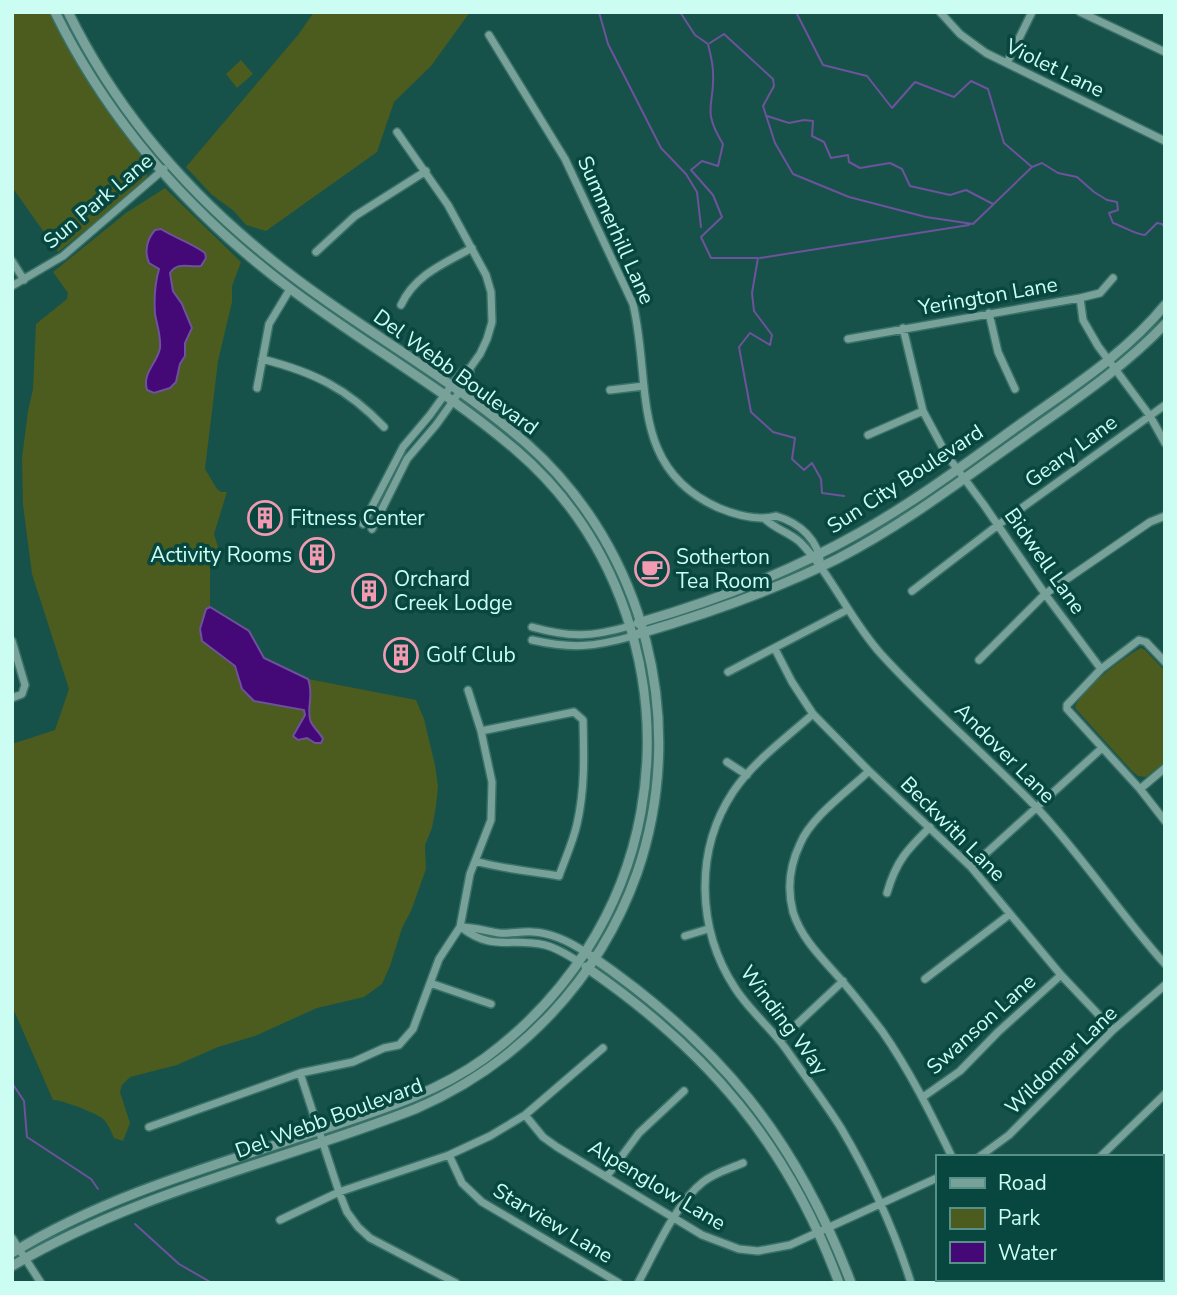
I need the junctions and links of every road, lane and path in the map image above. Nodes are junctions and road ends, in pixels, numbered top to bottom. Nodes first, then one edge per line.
1 (55, 12) edge
2 (68, 12) edge
3 (940, 12) edge
4 (1032, 12) edge
5 (1080, 12) edge
6 (489, 35) dead end
7 (1165, 52) edge
8 (1007, 63) junction
9 (397, 132) dead end
10 (1165, 141) edge
11 (170, 164) junction
12 (161, 171) junction
13 (426, 171) junction
14 (472, 248) junction
15 (316, 252) dead end
16 (12, 261) edge
17 (1113, 278) dead end
18 (24, 280) junction
19 (12, 286) edge
20 (290, 289) junction
21 (1080, 298) junction
22 (401, 305) dead end
23 (1165, 305) edge
24 (989, 313) junction
25 (1165, 324) edge
26 (903, 328) junction
27 (848, 339) dead end
28 (262, 359) junction
29 (1112, 366) junction
30 (470, 368) junction
31 (644, 386) junction
32 (450, 387) junction
33 (257, 388) dead end
34 (1015, 389) dead end
35 (610, 390) dead end
36 (459, 393) junction
37 (443, 396) junction
38 (452, 402) junction
39 (1165, 405) edge
40 (923, 411) junction
41 (1150, 416) junction
42 (384, 427) dead end
43 (869, 435) dead end
44 (1165, 443) edge
45 (960, 474) junction
46 (1165, 516) edge
47 (363, 524) dead end
48 (998, 525) junction
49 (372, 528) dead end
50 (816, 555) junction
51 (821, 566) junction
52 (912, 591) dead end
53 (1045, 594) junction
54 (847, 610) junction
55 (630, 625) junction
56 (532, 627) dead end
57 (643, 627) junction
58 (633, 636) junction
59 (532, 640) dead end
60 (12, 641) edge
61 (775, 649) junction
62 (979, 660) dead end
63 (1165, 662) edge
64 (1101, 669) junction
65 (728, 672) dead end
66 (468, 690) dead end
67 (12, 698) edge
68 (813, 714) junction
69 (481, 731) junction
70 (1102, 748) junction
71 (727, 762) dead end
72 (1165, 768) edge
73 (869, 771) junction
74 (747, 775) junction
75 (1140, 789) junction
76 (1037, 808) junction
77 (1165, 821) edge
78 (930, 827) junction
79 (475, 861) junction
80 (971, 867) junction
81 (887, 893) dead end
82 (1010, 914) junction
83 (460, 927) junction
84 (708, 929) junction
85 (685, 936) dead end
86 (586, 952) junction
87 (596, 959) junction
88 (579, 962) junction
89 (1165, 964) edge
90 (589, 969) junction
91 (1061, 975) junction
92 (925, 979) dead end
93 (843, 981) junction
94 (430, 983) junction
95 (1165, 985) edge
96 (491, 1004) dead end
97 (1113, 1030) junction
98 (780, 1040) junction
99 (603, 1048) dead end
100 (300, 1073) junction
101 (684, 1091) dead end
102 (1165, 1094) edge
103 (923, 1097) junction
104 (525, 1115) junction
105 (149, 1127) dead end
106 (321, 1136) junction
107 (449, 1155) junction
108 (952, 1155) edge
109 (982, 1155) edge
110 (1102, 1155) edge
111 (743, 1163) dead end
112 (607, 1176) junction
113 (936, 1178) edge
114 (340, 1192) junction
115 (881, 1204) junction
116 (675, 1217) junction
117 (280, 1220) dead end
118 (824, 1231) junction
119 (12, 1238) edge
120 (20, 1254) edge
121 (12, 1266) edge
122 (41, 1283) edge
123 (456, 1283) edge
124 (619, 1283) edge
125 (638, 1283) edge
126 (839, 1283) edge
127 (851, 1283) edge
128 (911, 1283) edge

1 - 12 street, Del Webb Boulevard
2 - 11 street, Del Webb Boulevard
3 - 8 street, Violet Lane
4 - 8 street
5 - 7 street
6 - 31 street, Summerhill Lane
8 - 10 street, Violet Lane
9 - 13 street
11 - 12 street, Sun Park Lane
11 - 32 street, Del Webb Boulevard
12 - 18 street, Sun Park Lane
12 - 20 street, Del Webb Boulevard
13 - 14 street
13 - 15 street
14 - 22 street
14 - 30 street
16 - 18 street
17 - 21 street, Yerington Lane
18 - 19 street, Sun Park Lane
20 - 28 street
20 - 37 street, Del Webb Boulevard
21 - 24 street, Yerington Lane
21 - 29 street
23 - 29 street, Sun City Boulevard
24 - 26 street, Yerington Lane
24 - 34 street
25 - 29 street, Sun City Boulevard
26 - 27 street, Yerington Lane
26 - 40 street, Bidwell Lane
28 - 33 street
28 - 42 street
29 - 41 street
29 - 45 street, Sun City Boulevard
30 - 32 street
30 - 36 street
31 - 35 street
31 - 50 street, Summerhill Lane
32 - 36 street, Del Webb Boulevard
32 - 37 street
36 - 38 street
36 - 57 street, Del Webb Boulevard
37 - 38 street, Del Webb Boulevard
37 - 47 street
38 - 49 street
38 - 55 street, Del Webb Boulevard
39 - 41 street, Geary Lane
40 - 43 street
40 - 45 street, Bidwell Lane
41 - 44 street
41 - 48 street, Geary Lane
45 - 48 street, Bidwell Lane
45 - 50 street, Sun City Boulevard
45 - 51 street, Sun City Boulevard
46 - 53 street
48 - 52 street, Geary Lane
48 - 53 street, Bidwell Lane
50 - 51 street, Summerhill Lane
50 - 57 street, Sun City Boulevard
51 - 54 street, Andover Lane
51 - 57 street, Sun City Boulevard
53 - 62 street
53 - 64 street, Bidwell Lane
54 - 61 street
54 - 76 street, Andover Lane
55 - 56 street
55 - 57 street, Sun City Boulevard
55 - 58 street, Del Webb Boulevard
57 - 58 street, Sun City Boulevard
57 - 87 street, Del Webb Boulevard
58 - 59 street
58 - 86 street, Del Webb Boulevard
60 - 67 street
61 - 65 street
61 - 68 street, Beckwith Lane
63 - 64 street
64 - 70 street
66 - 69 street
68 - 73 street, Beckwith Lane
68 - 74 street, Winding Way
69 - 79 street
69 - 79 street
70 - 75 street
70 - 76 street
71 - 74 street
72 - 75 street
73 - 78 street, Beckwith Lane
73 - 93 street
74 - 84 street, Winding Way
75 - 77 street
76 - 80 street
76 - 89 street, Andover Lane
78 - 80 street, Beckwith Lane
78 - 81 street
79 - 83 street
80 - 82 street, Beckwith Lane
82 - 91 street, Beckwith Lane
82 - 92 street
83 - 86 street
83 - 88 street
83 - 94 street
84 - 85 street
84 - 98 street, Winding Way
86 - 87 street
86 - 88 street, Del Webb Boulevard
87 - 90 street, Del Webb Boulevard
87 - 118 street
88 - 90 street
88 - 106 street, Del Webb Boulevard
90 - 106 street, Del Webb Boulevard
90 - 118 street
91 - 97 street, Beckwith Lane
91 - 103 street, Swanson Lane
93 - 98 street
93 - 103 street
94 - 96 street
94 - 100 street
95 - 97 street, Wildomar Lane
97 - 109 street, Wildomar Lane
98 - 115 street, Winding Way
99 - 104 street
100 - 105 street
100 - 106 street
101 - 112 street
102 - 110 street
103 - 108 street
104 - 107 street
104 - 112 street, Alpenglow Lane
106 - 114 street
106 - 120 street, Del Webb Boulevard
107 - 114 street
107 - 124 street, Starview Lane
111 - 116 street
112 - 116 street, Alpenglow Lane
113 - 115 street
114 - 117 street
114 - 123 street
115 - 118 street
115 - 128 street, Winding Way
116 - 118 street, Alpenglow Lane
116 - 125 street
118 - 126 street
118 - 127 street
119 - 120 street
120 - 121 street, Del Webb Boulevard
120 - 122 street

